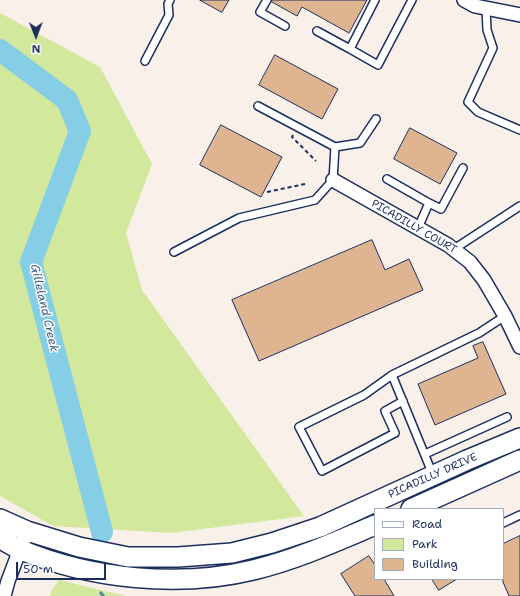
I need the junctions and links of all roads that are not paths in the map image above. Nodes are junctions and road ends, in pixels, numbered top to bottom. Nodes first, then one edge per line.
1 (170, 0) edge
2 (267, 0) edge
3 (375, 0) edge
4 (412, 0) edge
5 (464, 0) edge
6 (486, 8) junction
7 (520, 14) edge
8 (285, 26) dead end
9 (317, 31) dead end
10 (350, 49) junction
11 (145, 61) dead end
12 (258, 106) dead end
13 (376, 119) dead end
14 (520, 130) edge
15 (335, 147) junction
16 (463, 168) dead end
17 (387, 179) dead end
18 (333, 180) junction
19 (429, 203) junction
20 (520, 206) edge
21 (418, 228) junction
22 (454, 249) junction
23 (174, 252) dead end
24 (506, 316) junction
25 (516, 328) edge
26 (520, 347) edge
27 (392, 375) junction
28 (403, 401) junction
29 (507, 417) dead end
30 (520, 438) edge
31 (425, 454) junction
32 (520, 460) edge
33 (433, 476) junction
34 (413, 508) edge
35 (520, 515) edge
36 (0, 519) edge
37 (504, 522) edge
38 (374, 525) edge
39 (27, 531) junction
40 (0, 538) edge
41 (20, 550) junction
42 (4, 596) edge

1 - 11 lane
2 - 8 lane
3 - 10 lane
4 - 10 lane
5 - 6 street
6 - 7 street
6 - 14 lane
9 - 10 lane
12 - 15 lane
13 - 15 lane
15 - 18 lane
16 - 19 lane
17 - 19 lane
18 - 21 street, PICADILLY COURT
18 - 23 lane
19 - 21 lane
20 - 22 lane
21 - 22 street, PICADILLY COURT
22 - 24 street, PICADILLY COURT
24 - 25 street, PICADILLY COURT
24 - 27 lane
25 - 26 street, PICADILLY COURT
27 - 28 lane
27 - 28 lane
28 - 31 lane
29 - 31 lane
30 - 33 street, PICADILLY DRIVE
31 - 33 lane
32 - 34 street, PICADILLY DRIVE
33 - 39 street, PICADILLY DRIVE
35 - 37 lane
36 - 39 street, PICADILLY DRIVE
38 - 41 street
39 - 41 street
40 - 41 street
41 - 42 street

